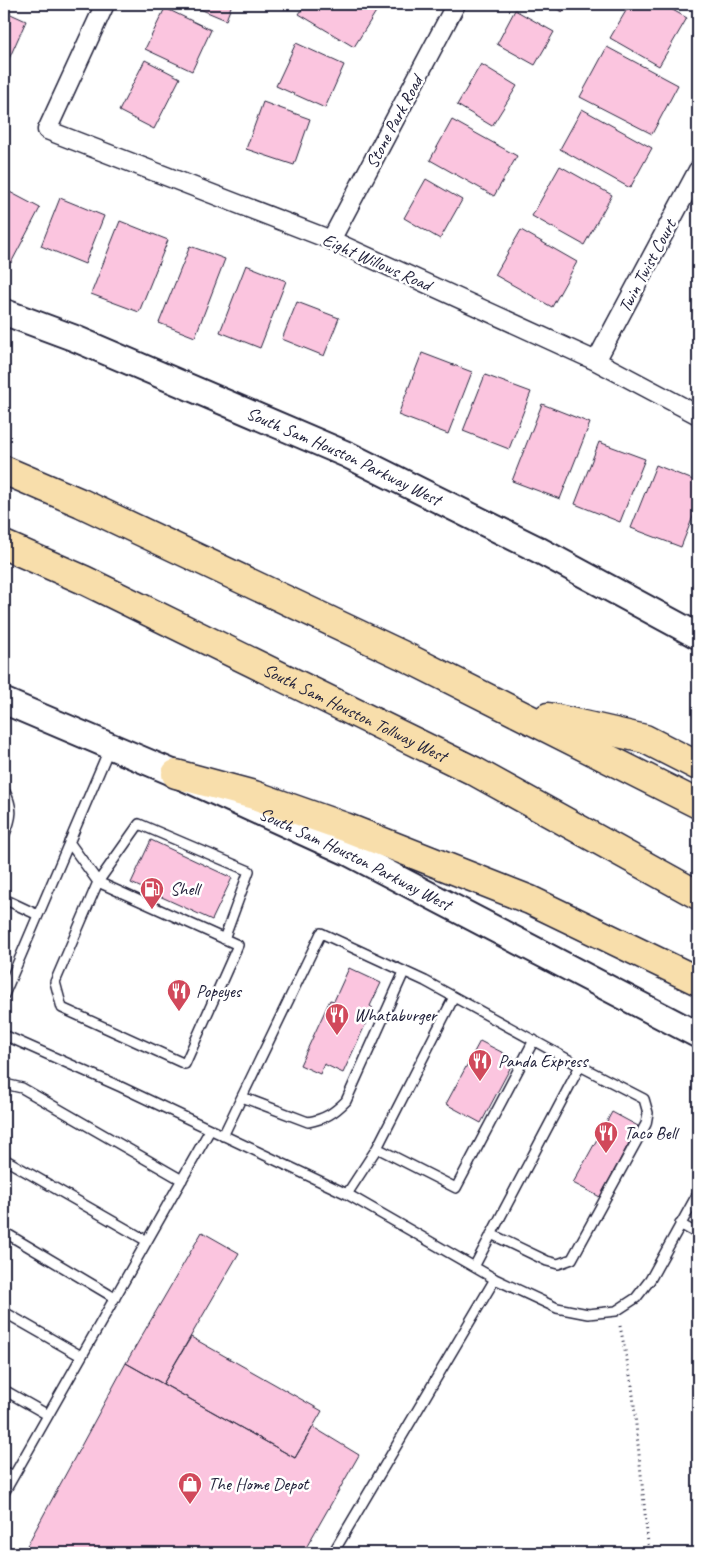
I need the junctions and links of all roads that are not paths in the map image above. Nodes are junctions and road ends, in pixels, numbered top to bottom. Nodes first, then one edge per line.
1 (104, 4) edge
2 (456, 4) edge
3 (698, 170) edge
4 (331, 240) junction
5 (4, 312) edge
6 (596, 361) junction
7 (698, 415) edge
8 (4, 470) edge
9 (4, 545) edge
10 (698, 636) edge
11 (4, 702) edge
12 (506, 708) junction
13 (110, 746) junction
14 (698, 766) edge
15 (176, 774) junction
16 (4, 790) edge
17 (698, 804) edge
18 (4, 836) edge
19 (69, 842) junction
20 (98, 882) junction
21 (698, 895) edge
22 (4, 899) edge
23 (38, 915) junction
24 (224, 939) junction
25 (404, 972) junction
26 (698, 981) edge
27 (4, 996) edge
28 (454, 997) junction
29 (4, 1035) edge
30 (698, 1035) edge
31 (534, 1040) junction
32 (580, 1066) junction
33 (4, 1088) edge
34 (242, 1097) junction
35 (210, 1130) junction
36 (223, 1136) junction
37 (377, 1148) junction
38 (4, 1159) edge
39 (182, 1180) junction
40 (698, 1193) edge
41 (347, 1194) junction
42 (680, 1224) junction
43 (4, 1232) edge
44 (491, 1234) junction
45 (698, 1234) edge
46 (147, 1241) junction
47 (474, 1267) junction
48 (495, 1279) junction
49 (114, 1298) junction
50 (4, 1312) edge
51 (81, 1356) junction
52 (4, 1390) edge
53 (48, 1415) junction
54 (4, 1471) edge
55 (13, 1476) junction
56 (4, 1493) edge
57 (333, 1553) edge

1 - 4 street, Eight Willows Road
2 - 4 street, Stone Park Road
3 - 6 street, Twin Twist Court
4 - 6 street, Eight Willows Road
5 - 10 main road, South Sam Houston Parkway West
6 - 7 street, Eight Willows Road
8 - 12 highway
9 - 21 highway, South Sam Houston Tollway West
11 - 13 main road, South Sam Houston Parkway West
12 - 14 highway
12 - 17 highway
13 - 15 main road, South Sam Houston Parkway West
13 - 19 lane
15 - 26 highway
15 - 30 main road, South Sam Houston Parkway West
16 - 18 lane
19 - 20 lane
19 - 23 lane
20 - 24 lane
20 - 24 lane
20 - 24 lane
22 - 23 lane
23 - 27 lane
25 - 28 lane
25 - 34 lane
25 - 34 lane
28 - 31 lane
28 - 37 lane
29 - 35 lane
31 - 32 lane
31 - 37 lane
32 - 44 lane
32 - 44 lane
33 - 39 lane
34 - 36 lane
35 - 36 lane
35 - 39 lane
36 - 41 lane
37 - 41 lane
38 - 46 lane
39 - 46 lane
40 - 42 lane
41 - 47 lane
42 - 45 lane
42 - 48 lane
43 - 49 lane
44 - 47 lane
46 - 49 lane
47 - 48 lane
48 - 57 lane
49 - 51 lane
50 - 51 lane
51 - 53 lane
52 - 53 lane
53 - 55 lane
54 - 55 lane
55 - 56 lane

